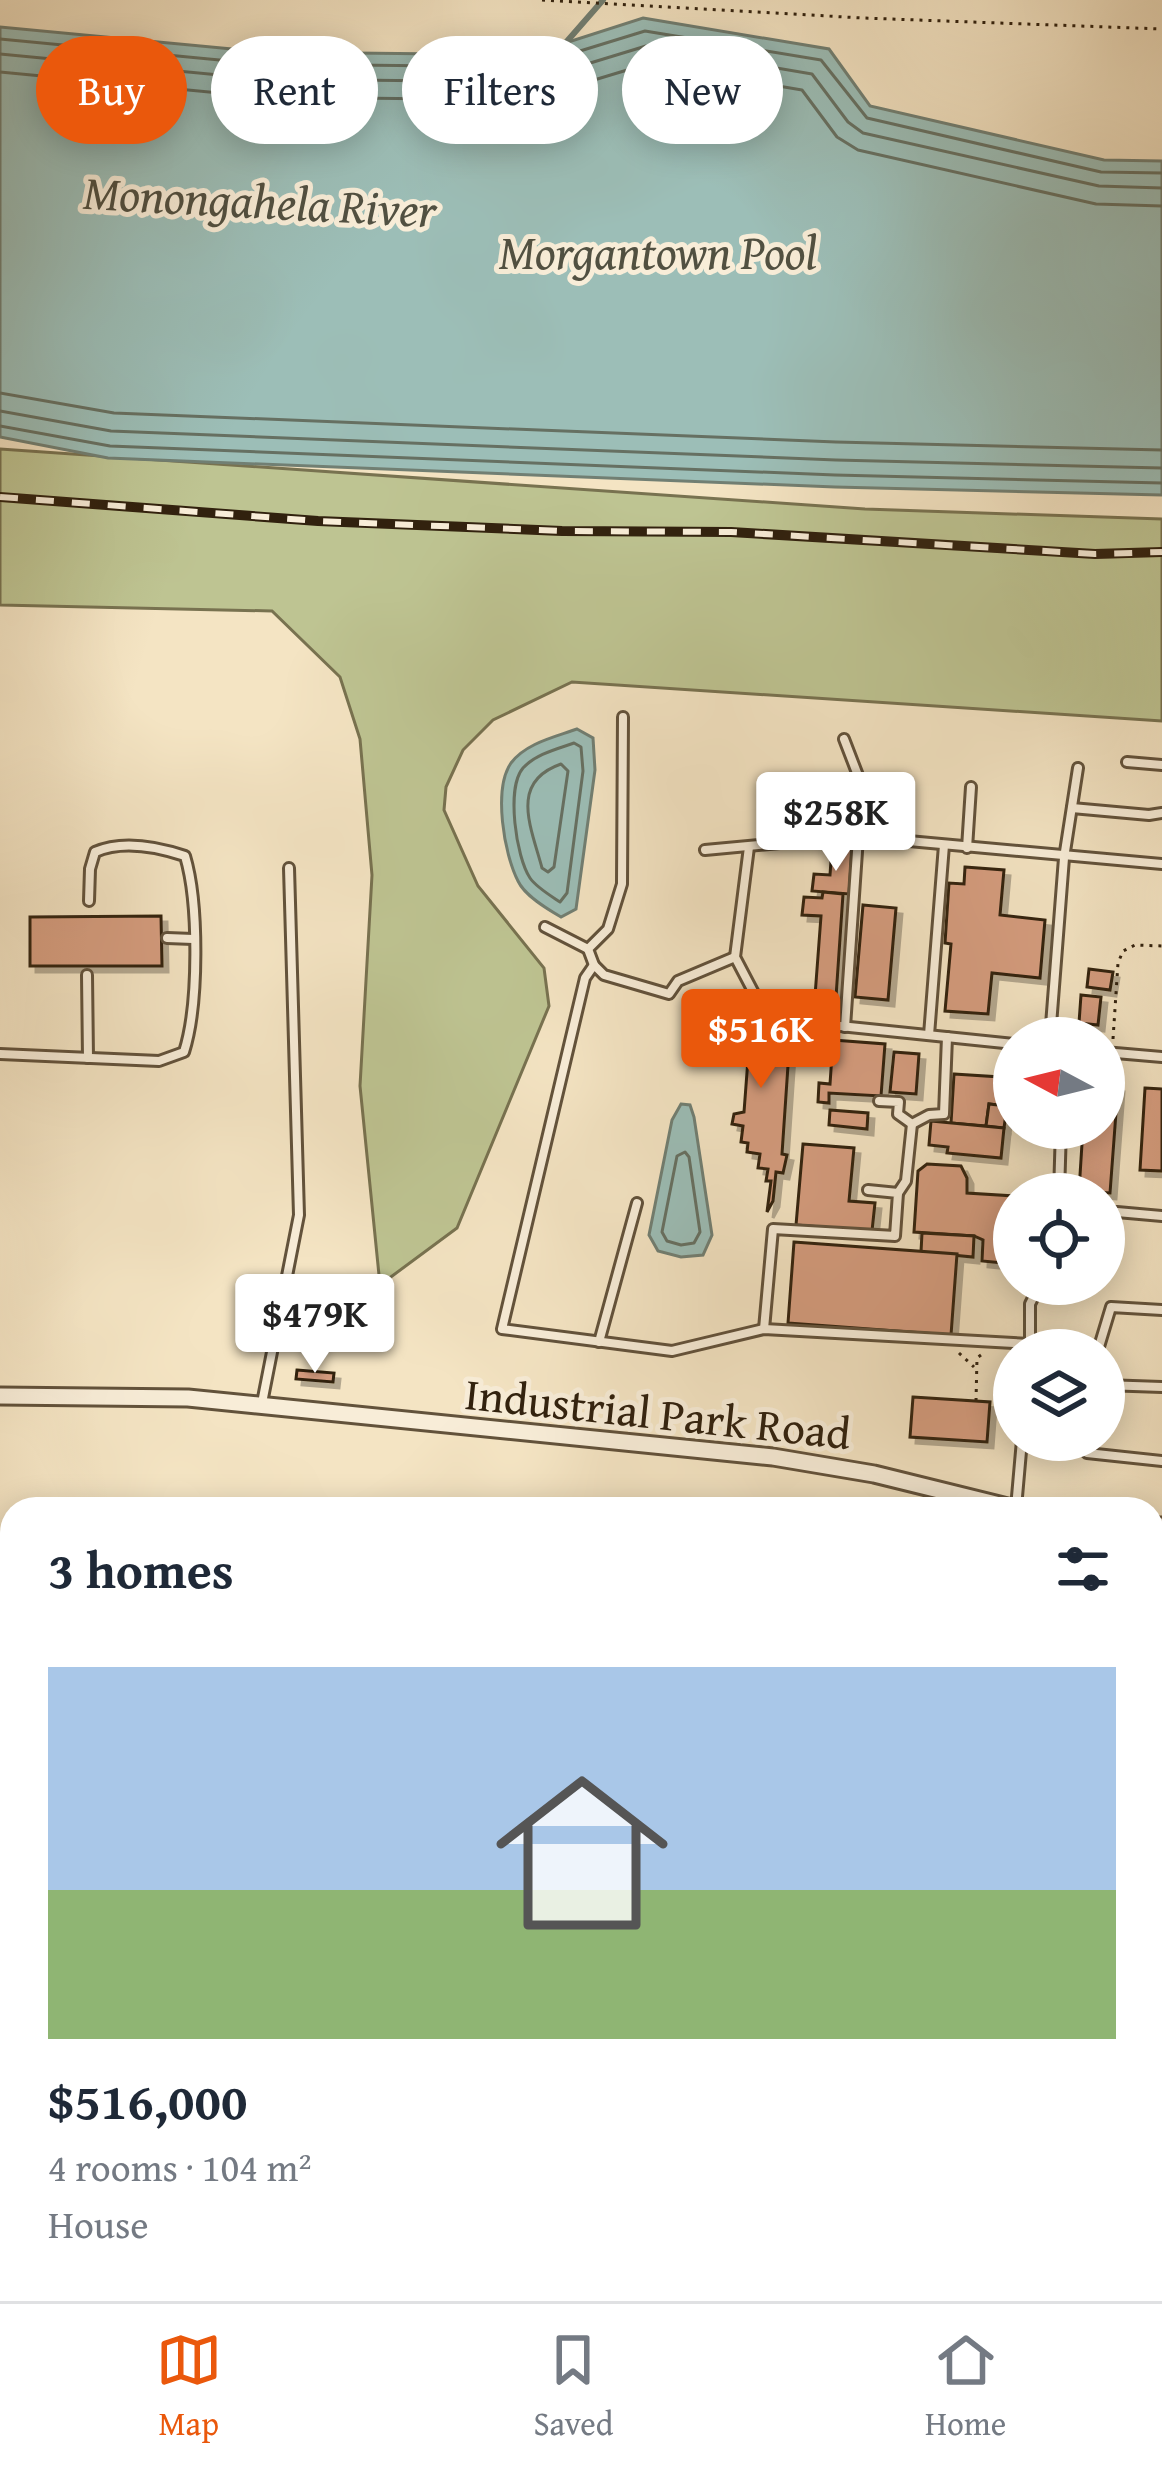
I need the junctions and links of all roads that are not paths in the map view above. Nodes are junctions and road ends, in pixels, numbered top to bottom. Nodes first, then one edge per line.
1 (623, 717) dead end
2 (844, 739) dead end
3 (1127, 762) dead end
4 (1162, 765) edge
5 (1078, 768) dead end
6 (970, 787) dead end
7 (1072, 808) junction
8 (1162, 813) edge
9 (856, 836) junction
10 (944, 845) junction
11 (749, 847) junction
12 (967, 848) junction
13 (705, 850) dead end
14 (1064, 858) junction
15 (1162, 864) edge
16 (289, 868) dead end
17 (89, 901) dead end
18 (545, 926) dead end
19 (167, 938) dead end
20 (193, 939) junction
21 (588, 949) junction
22 (735, 957) junction
23 (594, 964) junction
24 (87, 975) dead end
25 (1052, 1017) edge
26 (845, 1027) junction
27 (929, 1035) junction
28 (947, 1037) junction
29 (993, 1042) edge
30 (0, 1054) edge
31 (1125, 1054) edge
32 (1162, 1057) edge
33 (88, 1058) junction
34 (879, 1101) dead end
35 (911, 1124) junction
36 (868, 1190) dead end
37 (898, 1193) junction
38 (637, 1202) dead end
39 (1125, 1213) edge
40 (1162, 1216) edge
41 (1162, 1310) edge
42 (764, 1329) junction
43 (1104, 1329) edge
44 (599, 1342) junction
45 (993, 1342) edge
46 (1125, 1386) edge
47 (1162, 1387) edge
48 (0, 1396) edge
49 (262, 1405) junction
50 (1125, 1457) edge
51 (1162, 1460) edge
52 (1020, 1461) edge
53 (970, 1497) edge
54 (1017, 1497) edge

1 - 21 lane
2 - 9 lane
3 - 4 lane
5 - 7 lane
6 - 12 lane
7 - 8 lane
7 - 14 lane
9 - 10 lane
9 - 11 lane
9 - 26 lane
10 - 12 lane
10 - 27 lane
11 - 13 lane
11 - 22 lane
12 - 14 lane
14 - 15 lane
14 - 25 lane
16 - 49 lane
17 - 20 lane
18 - 21 lane
19 - 20 lane
20 - 33 lane
21 - 23 lane
22 - 23 lane
22 - 26 lane
23 - 44 lane
24 - 33 lane
26 - 27 lane
27 - 28 lane
28 - 29 lane
28 - 35 lane
30 - 33 lane
31 - 32 lane
34 - 35 lane
35 - 37 lane
36 - 37 lane
37 - 42 lane
38 - 44 lane
39 - 40 lane
41 - 43 lane
42 - 44 lane
42 - 45 lane
46 - 47 lane
48 - 49 street, Industrial Park Road
49 - 53 street, Industrial Park Road
50 - 51 lane
52 - 54 lane

